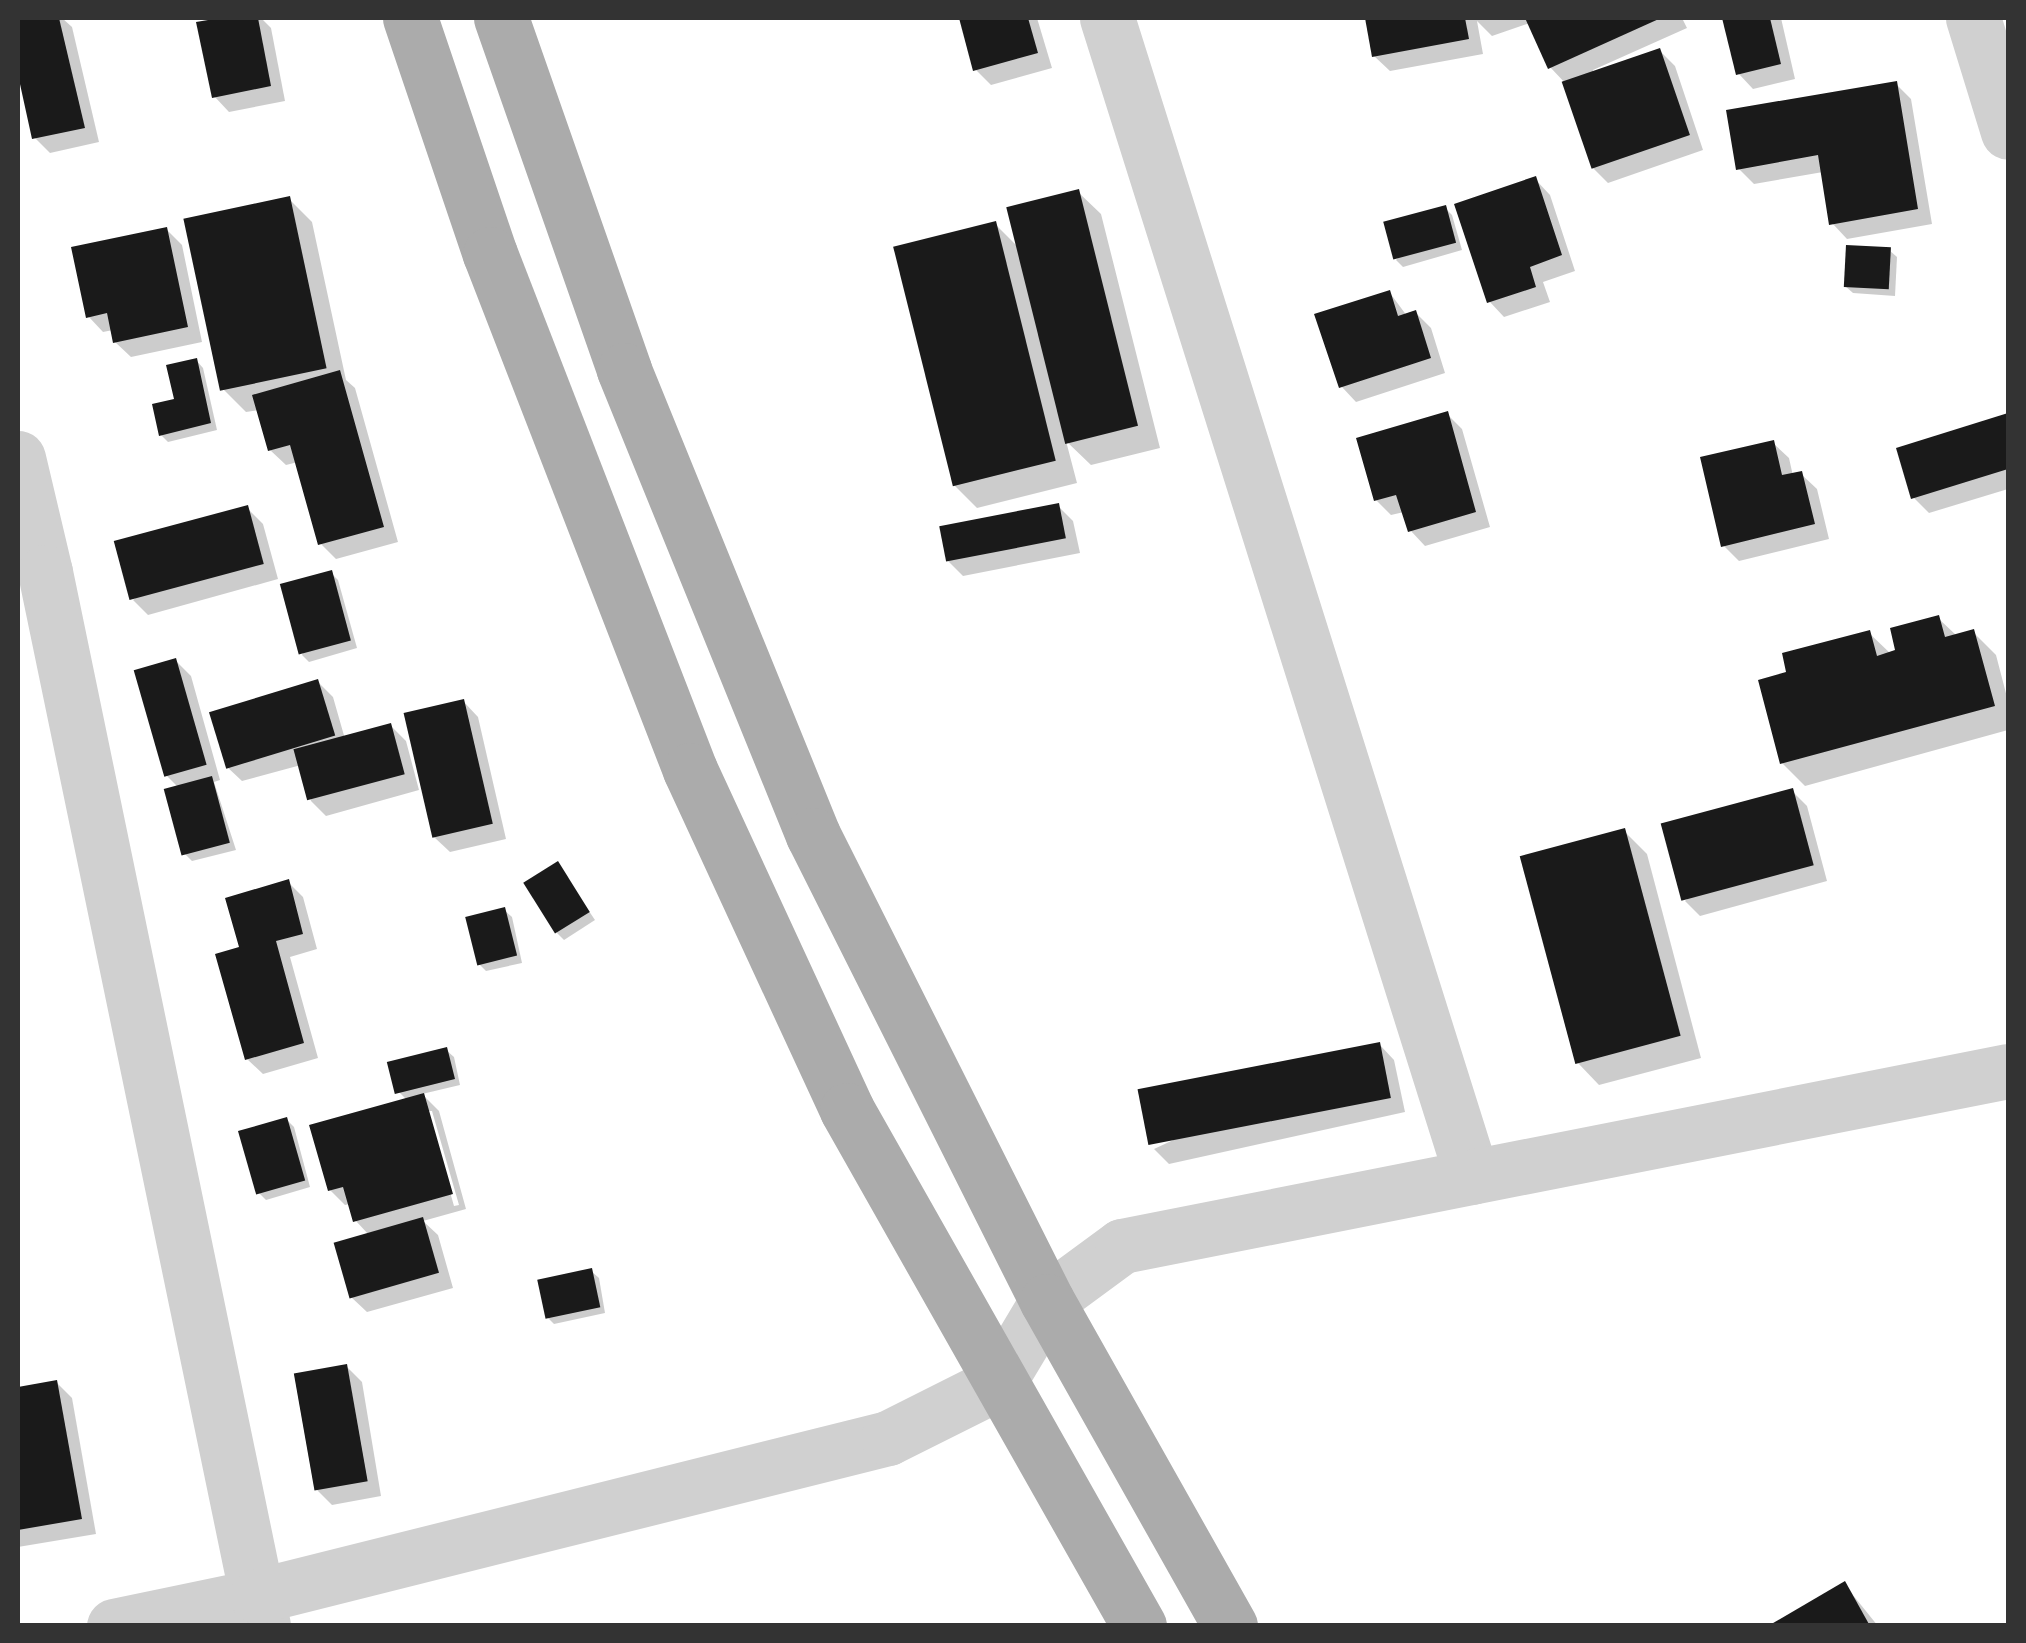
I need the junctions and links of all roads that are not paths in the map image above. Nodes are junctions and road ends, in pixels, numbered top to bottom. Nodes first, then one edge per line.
1 (410, 18) edge
2 (501, 18) edge
3 (1107, 18) edge
4 (1973, 18) edge
5 (2008, 132) edge
6 (18, 458) edge
7 (2008, 1071) edge
8 (1472, 1177) junction
9 (1048, 1301) junction
10 (998, 1383) junction
11 (260, 1611) edge
12 (114, 1626) edge
13 (1139, 1626) edge
14 (1230, 1626) edge

1 - 10 main road
2 - 9 main road
3 - 8 street
4 - 5 street
6 - 11 street
7 - 8 street
8 - 9 street
9 - 10 street
9 - 14 main road
10 - 11 street
10 - 13 main road
11 - 12 street

